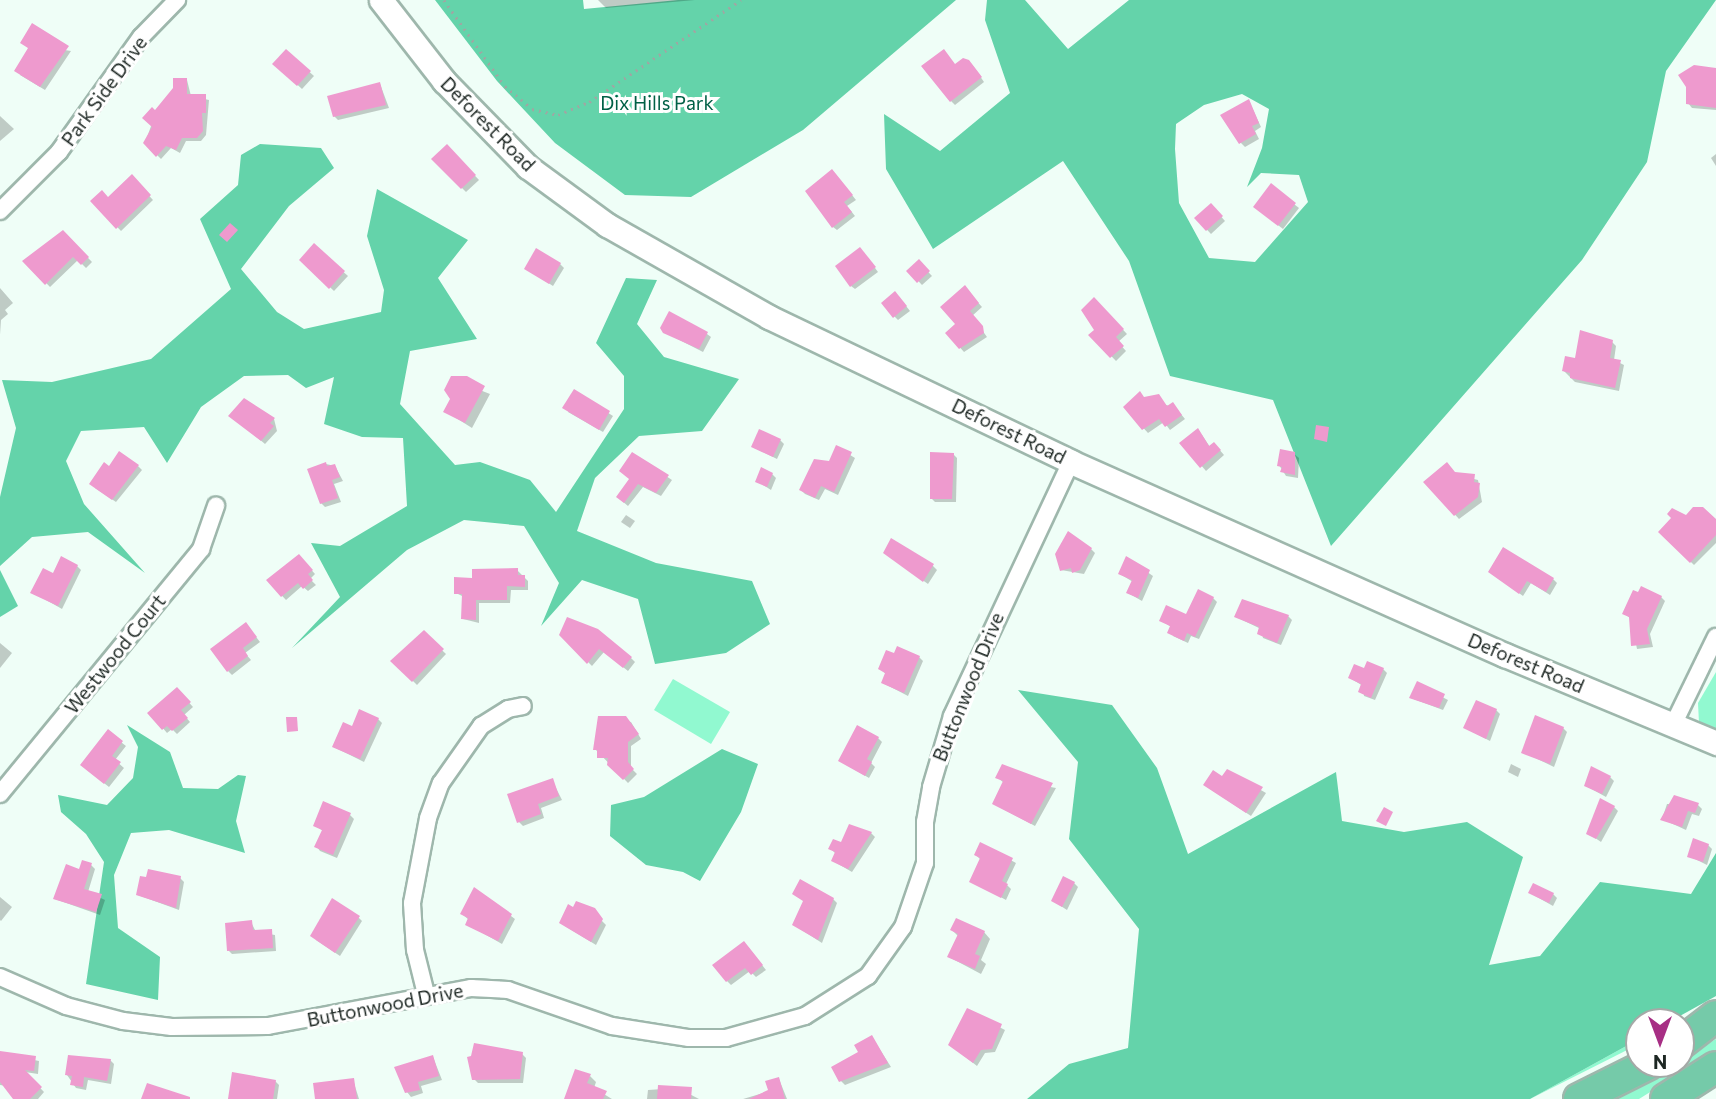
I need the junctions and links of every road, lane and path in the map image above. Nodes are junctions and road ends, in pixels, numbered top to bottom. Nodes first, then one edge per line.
1 (177, 0) edge
2 (382, 0) edge
3 (444, 0) edge
4 (741, 0) edge
5 (0, 211) edge
6 (1071, 462) junction
7 (216, 506) dead end
8 (1716, 637) edge
9 (523, 706) dead end
10 (1673, 725) junction
11 (1716, 743) edge
12 (0, 794) edge
13 (0, 977) edge
14 (426, 994) junction
15 (1716, 1016) edge
16 (1716, 1028) edge
17 (1695, 1033) edge
18 (1695, 1038) edge
19 (1716, 1066) edge
20 (1625, 1076) edge
21 (1579, 1099) edge
22 (1666, 1099) edge

1 - 5 street, Park Side Drive
2 - 6 street, Deforest Road
3 - 4 path
6 - 10 street, Deforest Road
6 - 14 street, Buttonwood Drive
7 - 12 street, Westwood Court
8 - 10 street
9 - 14 street
10 - 11 street, Deforest Road
13 - 14 street, Buttonwood Drive
15 - 17 highway
16 - 18 highway
19 - 22 highway
20 - 21 highway

